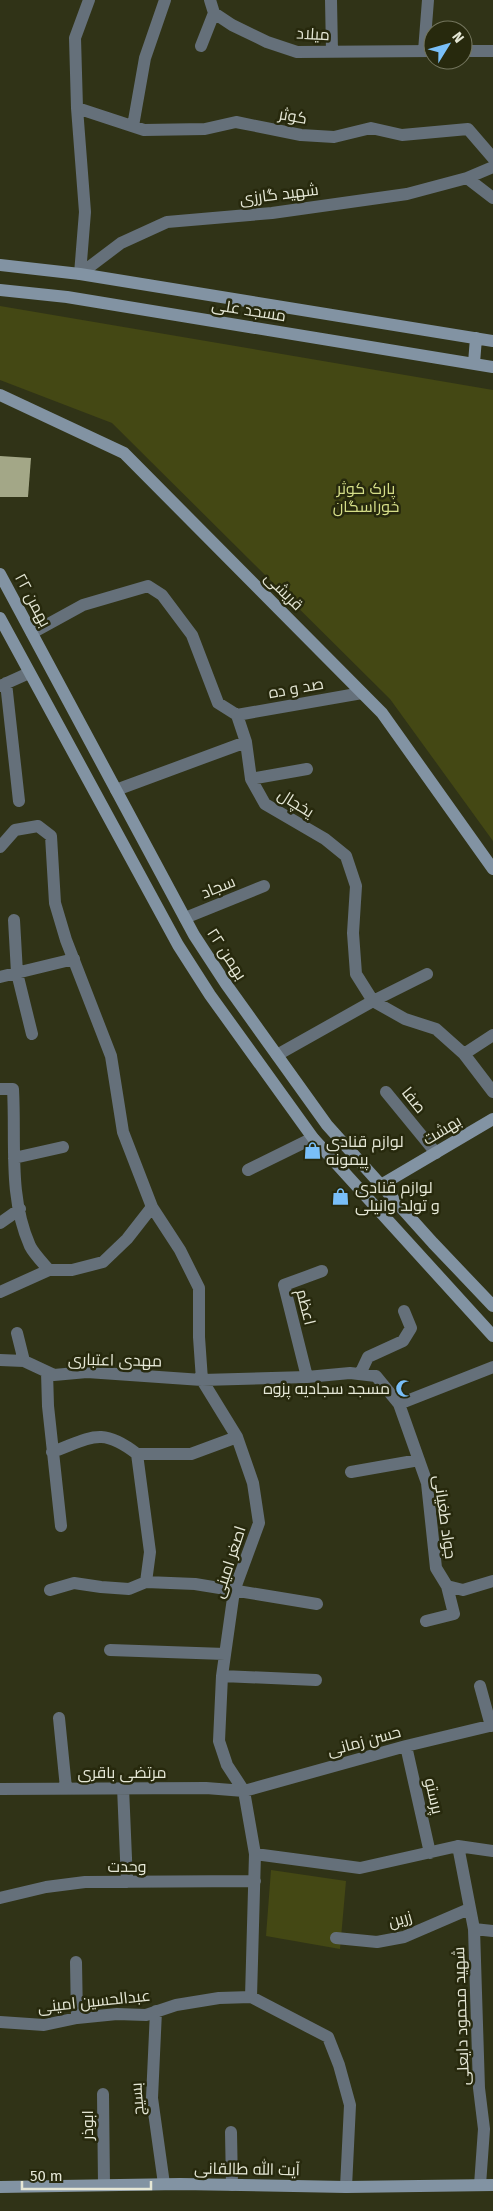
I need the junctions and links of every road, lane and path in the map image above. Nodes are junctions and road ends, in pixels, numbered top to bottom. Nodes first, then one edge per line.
1 (89, 0) edge
2 (165, 0) edge
3 (210, 0) edge
4 (330, 0) edge
5 (428, 0) edge
6 (214, 14) junction
7 (428, 20) edge
8 (201, 46) dead end
9 (332, 51) junction
10 (423, 51) edge
11 (473, 51) edge
12 (493, 51) edge
13 (77, 108) junction
14 (133, 126) junction
15 (493, 158) edge
16 (493, 167) edge
17 (467, 178) junction
18 (493, 198) edge
19 (0, 265) edge
20 (80, 274) junction
21 (0, 290) edge
22 (476, 338) junction
23 (493, 341) edge
24 (474, 364) junction
25 (493, 367) edge
26 (0, 395) edge
27 (0, 574) edge
28 (0, 618) edge
29 (32, 633) junction
30 (28, 673) junction
31 (3, 684) edge
32 (362, 693) junction
33 (237, 715) junction
34 (246, 742) junction
35 (307, 769) dead end
36 (251, 779) junction
37 (116, 790) junction
38 (19, 801) dead end
39 (0, 848) edge
40 (493, 869) edge
41 (264, 886) dead end
42 (185, 918) junction
43 (14, 920) dead end
44 (74, 959) junction
45 (17, 973) junction
46 (427, 974) dead end
47 (0, 977) edge
48 (372, 1001) junction
49 (257, 1027) junction
50 (32, 1034) dead end
51 (493, 1035) edge
52 (242, 1039) junction
53 (464, 1054) junction
54 (277, 1055) junction
55 (0, 1089) edge
56 (386, 1092) dead end
57 (493, 1092) edge
58 (493, 1119) edge
59 (313, 1138) junction
60 (63, 1147) dead end
61 (436, 1153) junction
62 (14, 1158) junction
63 (248, 1170) dead end
64 (382, 1185) junction
65 (152, 1207) junction
66 (20, 1209) junction
67 (0, 1223) edge
68 (49, 1270) junction
69 (322, 1271) dead end
70 (0, 1292) edge
71 (493, 1306) edge
72 (404, 1311) dead end
73 (17, 1333) dead end
74 (493, 1336) edge
75 (0, 1360) edge
76 (24, 1361) junction
77 (493, 1367) edge
78 (47, 1372) junction
79 (360, 1374) junction
80 (308, 1377) junction
81 (202, 1380) junction
82 (399, 1404) junction
83 (236, 1437) junction
84 (52, 1452) junction
85 (137, 1454) junction
86 (419, 1460) junction
87 (351, 1472) dead end
88 (61, 1526) dead end
89 (493, 1581) edge
90 (146, 1582) junction
91 (447, 1586) junction
92 (50, 1590) dead end
93 (234, 1590) junction
94 (318, 1604) dead end
95 (426, 1620) dead end
96 (110, 1650) dead end
97 (225, 1654) junction
98 (222, 1676) junction
99 (316, 1680) dead end
100 (480, 1686) dead end
101 (59, 1718) dead end
102 (492, 1726) edge
103 (406, 1746) junction
104 (66, 1788) junction
105 (123, 1788) junction
106 (0, 1789) edge
107 (244, 1791) junction
108 (458, 1846) junction
109 (493, 1851) edge
110 (430, 1852) junction
111 (255, 1854) junction
112 (255, 1881) junction
113 (127, 1882) junction
114 (0, 1898) edge
115 (468, 1909) junction
116 (474, 1929) junction
117 (493, 1931) edge
118 (336, 1938) dead end
119 (76, 1962) dead end
120 (251, 1997) junction
121 (156, 2011) junction
122 (77, 2018) junction
123 (0, 2022) edge
124 (103, 2094) dead end
125 (231, 2132) dead end
126 (164, 2184) junction
127 (104, 2185) junction
128 (232, 2185) junction
129 (487, 2185) edge
130 (0, 2187) edge
131 (346, 2187) junction

1 - 13 street
2 - 14 street
3 - 6 street
4 - 9 street
5 - 7 street
6 - 8 street
6 - 9 street, میلاد
9 - 10 street, میلاد
11 - 12 street
13 - 14 street, کوثر
13 - 20 street
14 - 15 street, کوثر
16 - 17 street, شهید گارزی
17 - 18 street
17 - 20 street, شهید گارزی
19 - 20 main road, مسجد علی
20 - 22 main road, مسجد علی
21 - 24 main road, مسجد علی
22 - 23 main road, مسجد علی
22 - 24 main road
24 - 25 main road, مسجد علی
26 - 32 main road, قریشی
27 - 29 main road, ۲۲ بهمن
28 - 30 main road
29 - 33 street
29 - 37 main road, ۲۲ بهمن
30 - 31 street
30 - 52 main road
31 - 38 street
32 - 33 street, صد و ده
32 - 40 main road, قریشی
33 - 34 street, یخچال
34 - 36 street, یخچال
34 - 37 street
35 - 36 street
36 - 48 street, یخچال
37 - 42 main road, ۲۲ بهمن
39 - 44 street
41 - 42 street, سجاد
42 - 49 main road, ۲۲ بهمن
43 - 45 street
44 - 45 street
44 - 65 street
45 - 47 street
45 - 50 street
46 - 48 street
48 - 53 street
48 - 54 street
49 - 52 main road
49 - 54 main road, ۲۲ بهمن
51 - 53 street
52 - 59 main road
53 - 57 street
54 - 64 main road, ۲۲ بهمن
55 - 62 street
56 - 61 street, صفا
58 - 61 main road, بهشت
59 - 63 street
59 - 74 main road
60 - 62 street
61 - 64 main road, بهشت
62 - 66 street
64 - 71 main road, ۲۲ بهمن
65 - 68 street
65 - 81 street
66 - 67 street
66 - 68 street
68 - 70 street
69 - 80 street, اعظم
72 - 79 street
73 - 76 street
75 - 76 street, مهدی اعتباری
76 - 78 street, مهدی اعتباری
77 - 82 street
78 - 81 street, مهدی اعتباری
78 - 84 street
79 - 80 street, مهدی اعتباری
79 - 82 street, جواد طغیانی
80 - 81 street, مهدی اعتباری
81 - 83 street, اصغر امینی
82 - 86 street, جواد طغیانی
83 - 85 street
83 - 93 street, اصغر امینی
84 - 85 street
84 - 88 street
85 - 90 street
86 - 87 street
86 - 91 street, جواد طغیانی
89 - 91 street
90 - 92 street
90 - 93 street
91 - 95 street, جواد طغیانی
93 - 94 street
93 - 97 street, اصغر امینی
96 - 97 street
97 - 98 street, اصغر امینی
98 - 99 street
98 - 107 street, اصغر امینی
100 - 102 street
101 - 104 street
102 - 103 street, حسن زمانی
103 - 107 street, حسن زمانی
103 - 110 street, پرستو
104 - 105 street, مرتضی باقری
104 - 106 street, مرتضی باقری
105 - 107 street, مرتضی باقری
105 - 113 street
107 - 111 street
108 - 109 street
108 - 110 street
108 - 115 street, شهید محمود دایعلی
110 - 111 street
111 - 112 street
112 - 113 street, وحدت
112 - 120 street
113 - 114 street, وحدت
115 - 116 street, شهید محمود دایعلی
115 - 118 street, زرین
116 - 117 street
116 - 129 street, شهید محمود دایعلی
119 - 122 street
120 - 121 street, عبدالحسین امینی
120 - 131 street
121 - 122 street, عبدالحسین امینی
121 - 126 street, بسیج
122 - 123 street, عبدالحسین امینی
124 - 127 street, ابوذر
125 - 128 street
126 - 127 main road, آیت الله طالقانی
126 - 128 main road, آیت الله طالقانی
127 - 130 main road, آیت الله طالقانی
128 - 131 main road, آیت الله طالقانی
129 - 131 main road, آیت الله طالقانی

